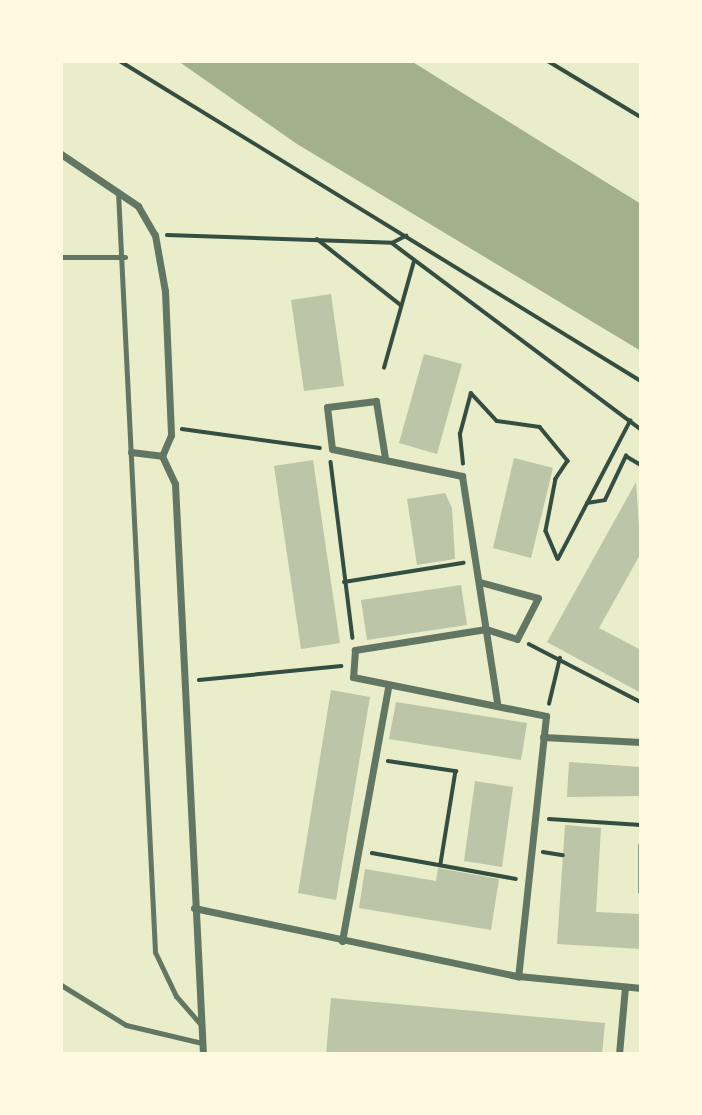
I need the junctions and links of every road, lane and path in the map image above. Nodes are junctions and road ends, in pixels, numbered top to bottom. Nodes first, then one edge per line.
1 (120, 61) edge
2 (548, 61) edge
3 (641, 117) edge
4 (61, 154) edge
5 (117, 188) junction
6 (155, 235) junction
7 (406, 236) junction
8 (316, 237) junction
9 (392, 243) junction
10 (61, 257) edge
11 (125, 257) junction
12 (414, 261) junction
13 (401, 305) junction
14 (383, 368) dead end
15 (641, 382) edge
16 (630, 421) junction
17 (171, 427) junction
18 (641, 429) edge
19 (332, 449) junction
20 (131, 452) junction
21 (162, 456) junction
22 (385, 458) junction
23 (641, 465) edge
24 (462, 477) junction
25 (587, 502) junction
26 (477, 561) junction
27 (344, 582) junction
28 (480, 582) junction
29 (485, 629) junction
30 (517, 639) junction
31 (355, 650) junction
32 (560, 658) junction
33 (354, 665) junction
34 (184, 682) junction
35 (388, 687) junction
36 (497, 702) junction
37 (641, 702) edge
38 (546, 716) junction
39 (543, 737) junction
40 (641, 742) edge
41 (376, 759) junction
42 (537, 818) junction
43 (641, 825) edge
44 (641, 845) edge
45 (359, 851) junction
46 (534, 851) junction
47 (563, 855) dead end
48 (441, 864) junction
49 (532, 882) junction
50 (641, 892) edge
51 (194, 908) junction
52 (342, 941) junction
53 (519, 976) junction
54 (61, 985) edge
55 (625, 987) junction
56 (641, 988) edge
57 (201, 1024) junction
58 (202, 1043) junction
59 (203, 1054) edge
60 (619, 1054) edge

1 - 7 path
2 - 3 path
4 - 5 street
5 - 6 street
5 - 11 lane
6 - 8 path
6 - 17 street
7 - 9 path
7 - 15 path
8 - 9 path
8 - 13 path
9 - 12 path
10 - 11 lane
11 - 20 lane
12 - 13 path
12 - 16 path
13 - 14 path
16 - 18 path
16 - 25 path
17 - 19 path
17 - 21 street
19 - 22 street
19 - 22 street
19 - 27 path
20 - 21 street
20 - 57 lane
21 - 34 street
22 - 24 street
23 - 25 path
24 - 25 path
24 - 26 street
26 - 27 path
26 - 28 street
27 - 31 path
28 - 29 street
28 - 30 street
29 - 30 street
29 - 31 street
29 - 36 street
30 - 32 path
31 - 33 street
32 - 37 path
32 - 38 path
33 - 34 path
33 - 35 street
34 - 51 street
35 - 36 street
35 - 41 street
36 - 38 street
38 - 39 street
39 - 40 street
39 - 42 street
41 - 45 street
41 - 48 path
42 - 43 path
42 - 46 street
44 - 50 path
45 - 48 path
45 - 52 street
46 - 47 path
46 - 49 street
48 - 49 path
49 - 53 street
51 - 52 street
51 - 57 street
52 - 53 street
53 - 55 street
54 - 58 lane
55 - 56 street
55 - 60 street
57 - 58 street
58 - 59 street

